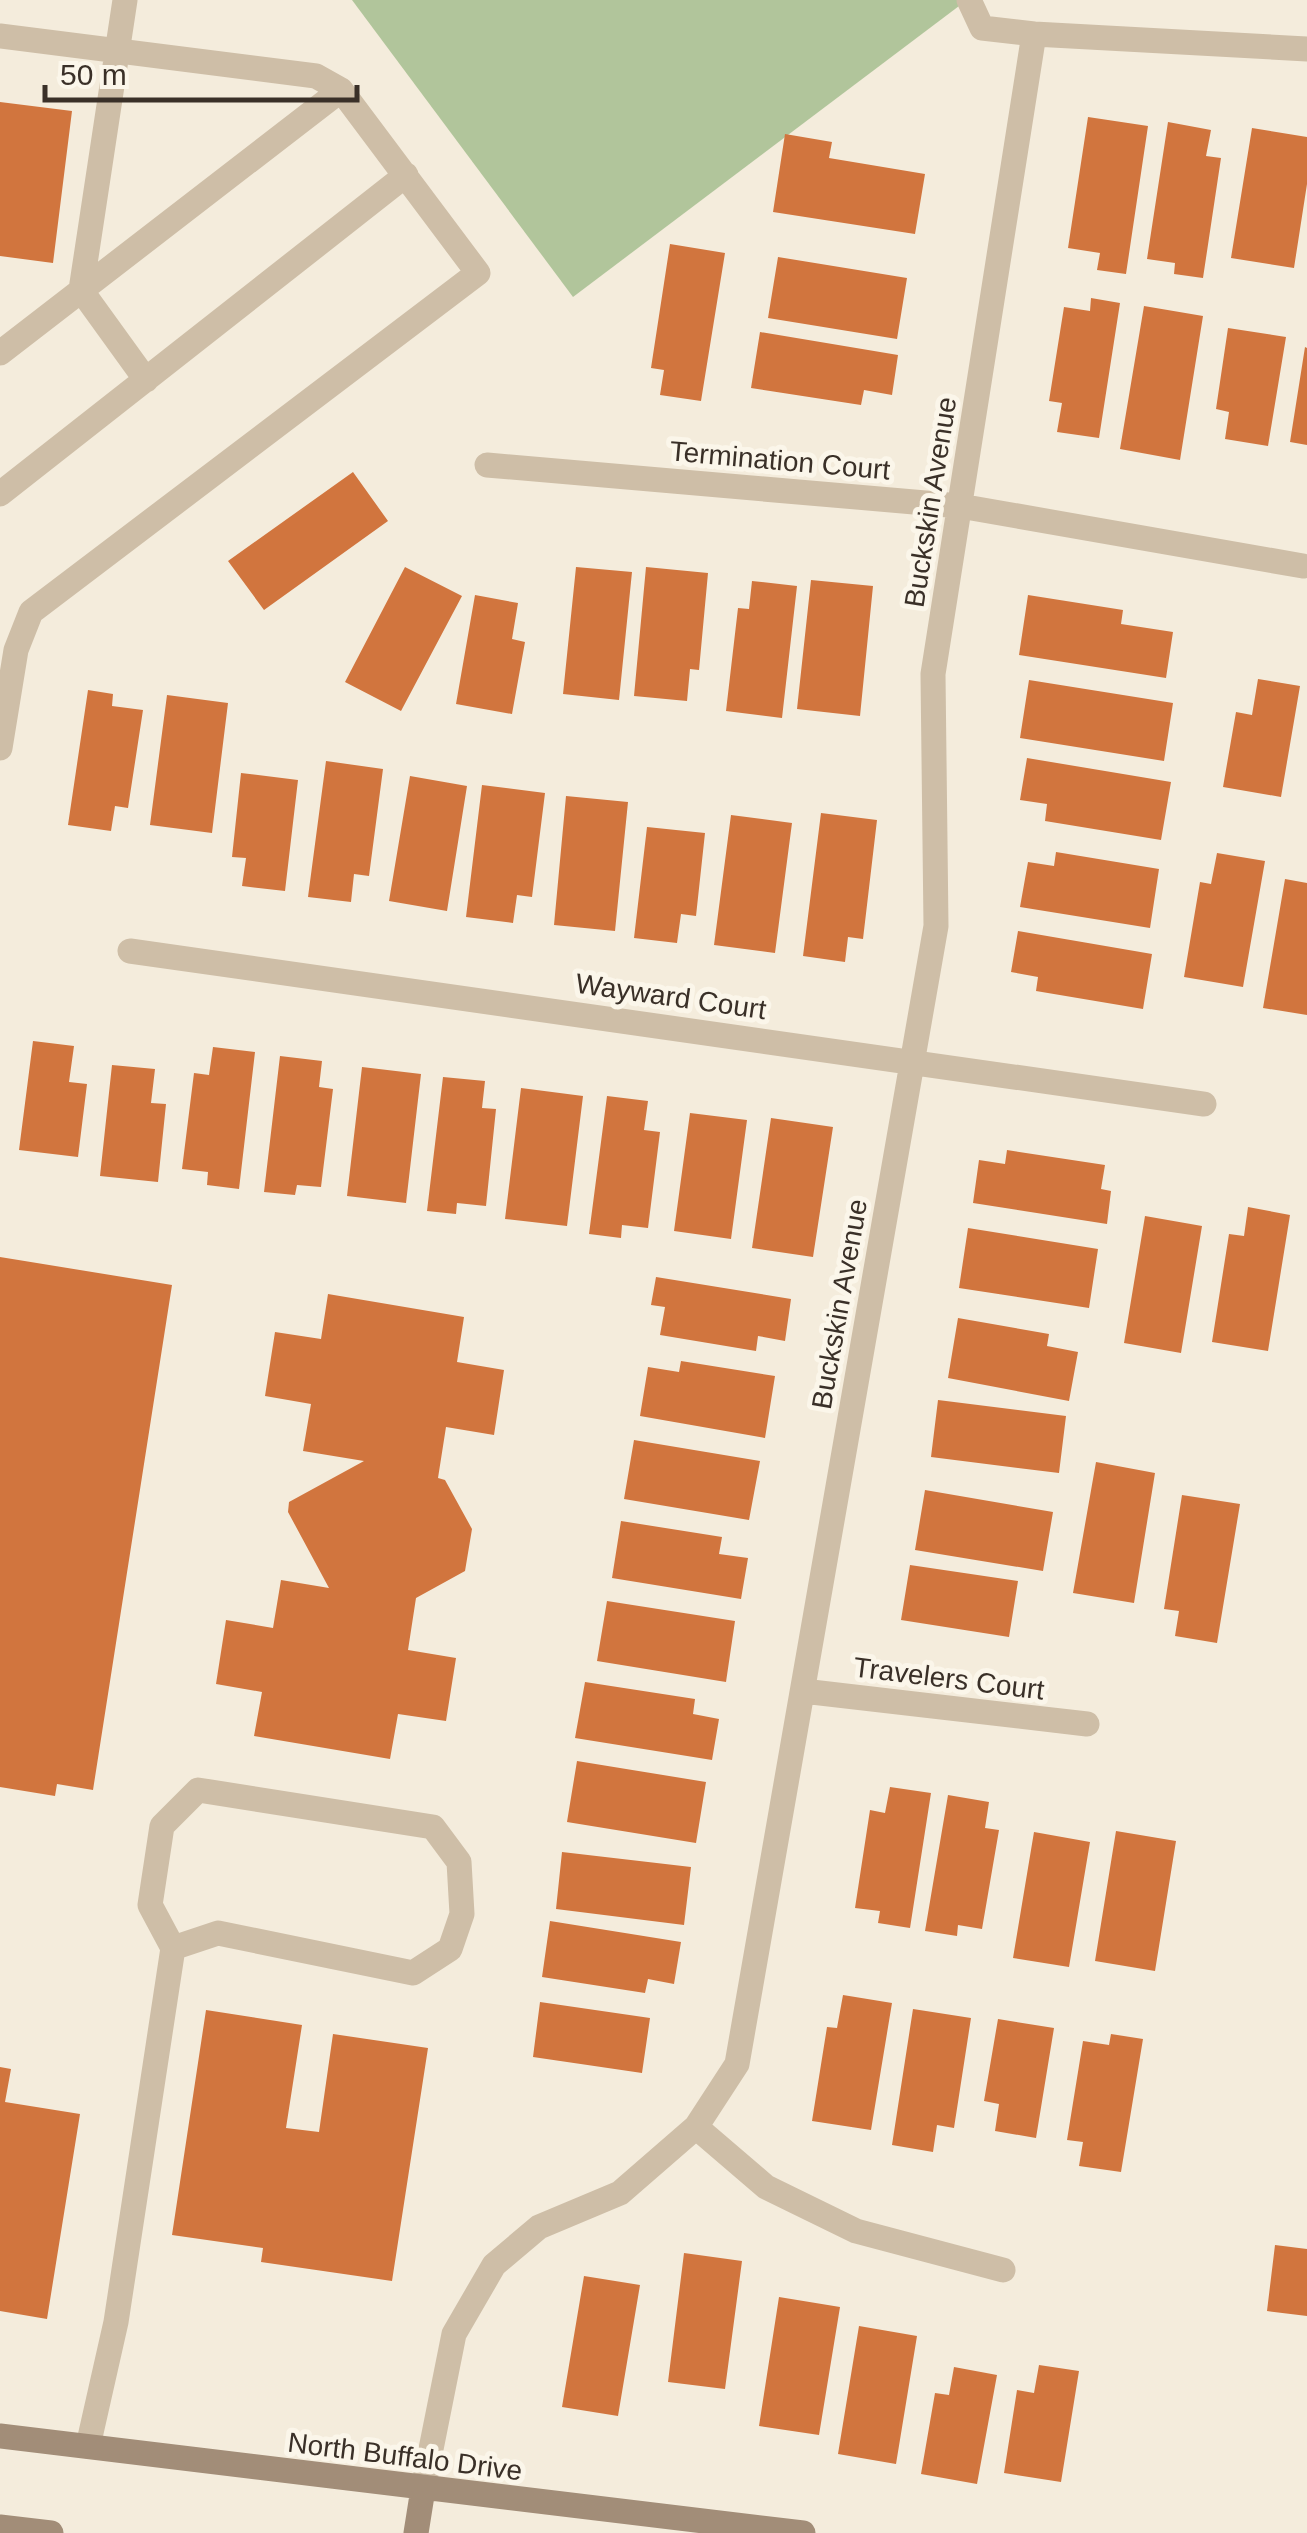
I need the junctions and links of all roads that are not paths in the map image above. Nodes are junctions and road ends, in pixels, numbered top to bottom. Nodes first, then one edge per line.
1 (125, 0) edge
2 (968, 0) edge
3 (1034, 34) junction
4 (0, 36) edge
5 (1307, 49) edge
6 (120, 50) junction
7 (341, 90) junction
8 (406, 176) junction
9 (82, 290) junction
10 (0, 353) edge
11 (146, 380) junction
12 (487, 465) dead end
13 (0, 494) edge
14 (960, 506) junction
15 (1303, 566) dead end
16 (5, 692) edge
17 (0, 748) edge
18 (130, 951) dead end
19 (912, 1060) junction
20 (1204, 1104) dead end
21 (804, 1691) junction
22 (1087, 1724) dead end
23 (173, 1948) junction
24 (696, 2128) junction
25 (1003, 2270) dead end
26 (0, 2436) edge
27 (88, 2446) junction
28 (423, 2490) junction
29 (0, 2527) edge
30 (51, 2533) edge
31 (416, 2533) edge
32 (802, 2533) edge

1 - 6 street
2 - 3 street
3 - 5 street
3 - 14 street, Buckskin Avenue
4 - 6 street
6 - 7 street
6 - 9 street
7 - 8 street
7 - 9 street
8 - 11 street
8 - 16 street
9 - 10 street
9 - 11 street
11 - 13 street
12 - 14 street, Termination Court
14 - 15 street, Termination Court
14 - 19 street, Buckskin Avenue
16 - 17 street
18 - 19 street, Wayward Court
19 - 20 street, Wayward Court
19 - 21 street, Buckskin Avenue
21 - 22 street, Travelers Court
21 - 24 street, Buckskin Avenue
23 - 23 street
23 - 27 street
24 - 25 street
24 - 28 street, Buckskin Avenue
26 - 27 main road, North Buffalo Drive
27 - 28 main road, North Buffalo Drive
28 - 31 main road, Buckskin Avenue
28 - 32 main road, North Buffalo Drive
29 - 30 main road

